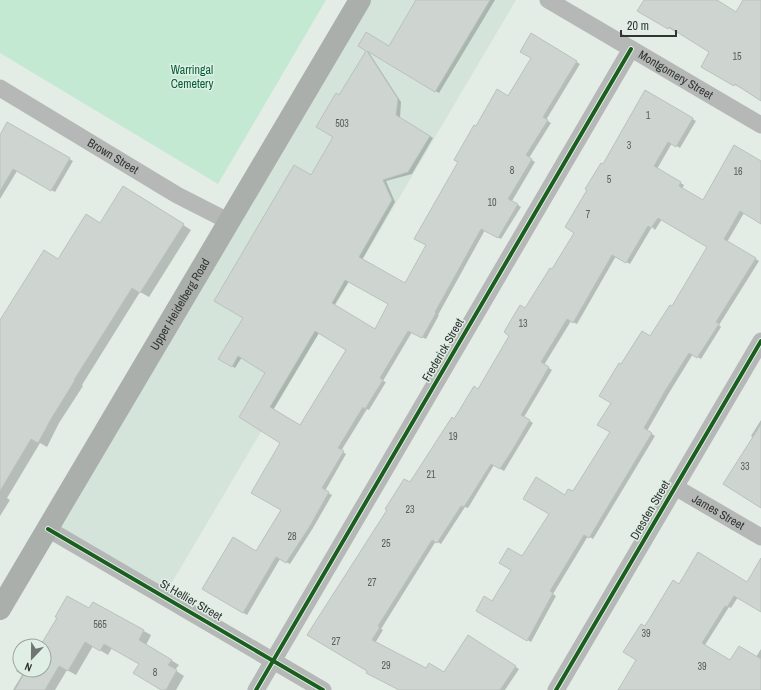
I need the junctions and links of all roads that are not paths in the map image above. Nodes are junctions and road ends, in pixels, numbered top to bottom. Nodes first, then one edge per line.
1 (360, 0) edge
2 (548, 0) edge
3 (630, 49) junction
4 (0, 88) edge
5 (761, 125) edge
6 (228, 221) junction
7 (761, 340) edge
8 (676, 487) junction
9 (48, 529) junction
10 (761, 537) edge
11 (0, 609) edge
12 (273, 661) junction
13 (256, 690) edge
14 (323, 690) edge
15 (556, 690) edge

1 - 6 main road, Upper Heidelberg Road
2 - 3 street, Montgomery Street
3 - 5 street, Montgomery Street
3 - 12 street, Frederick Street
4 - 6 street, Brown Street
6 - 9 main road, Upper Heidelberg Road
7 - 8 street, Dresden Street
8 - 10 street, James Street
8 - 15 street, Dresden Street
9 - 11 main road, Upper Heidelberg Road
9 - 12 street, St Hellier Street
12 - 13 street, Frederick Street
12 - 14 street, St Hellier Street

